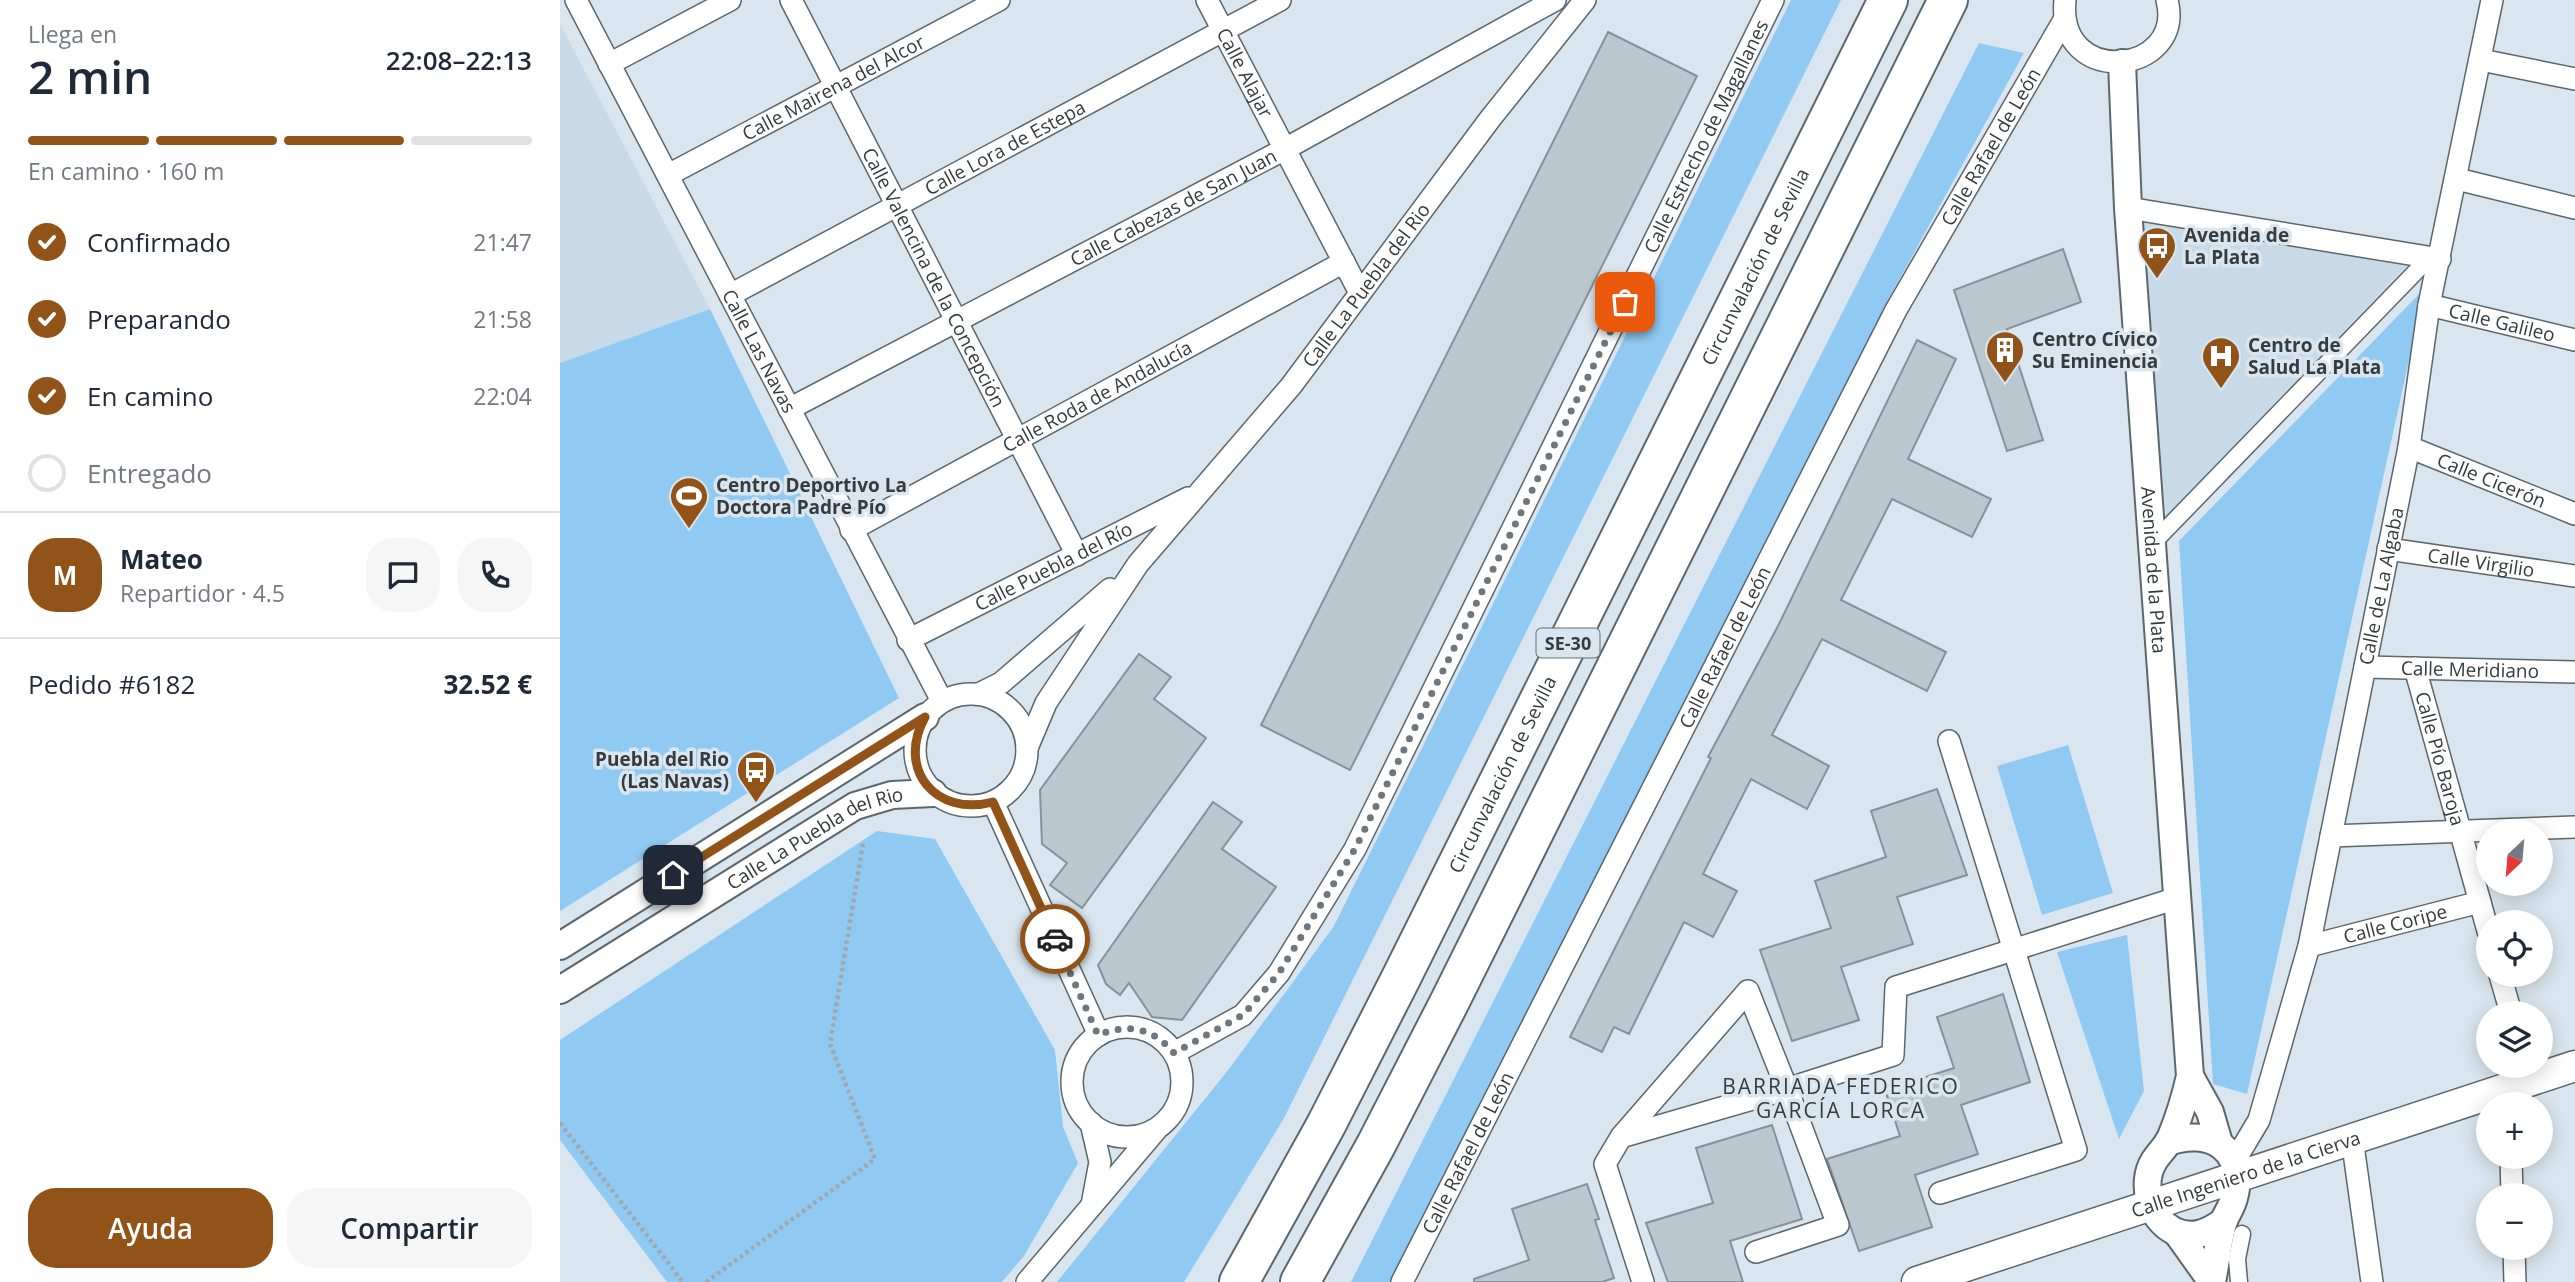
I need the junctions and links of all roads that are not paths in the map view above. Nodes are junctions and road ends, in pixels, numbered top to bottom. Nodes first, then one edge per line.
1 (576, 0) edge
2 (730, 0) edge
3 (791, 0) edge
4 (999, 0) edge
5 (1208, 0) edge
6 (1280, 0) edge
7 (1555, 0) edge
8 (1585, 0) edge
9 (1773, 0) edge
10 (1888, 0) edge
11 (1948, 0) edge
12 (2167, 0) edge
13 (2492, 0) edge
14 (1566, 10) edge
15 (2065, 10) edge
16 (1223, 31) junction
17 (2482, 60) junction
18 (2122, 63) junction
19 (609, 64) junction
20 (2575, 79) edge
21 (836, 86) junction
22 (1285, 149) junction
23 (668, 175) junction
24 (2457, 179) junction
25 (897, 205) junction
26 (2128, 208) junction
27 (2575, 208) edge
28 (2435, 258) junction
29 (1344, 262) junction
30 (1360, 293) junction
31 (730, 295) junction
32 (2429, 305) junction
33 (957, 320) junction
34 (2575, 340) edge
35 (789, 409) junction
36 (1018, 440) junction
37 (2409, 447) junction
38 (1199, 492) junction
39 (2575, 514) edge
40 (851, 530) junction
41 (2152, 544) junction
42 (2388, 549) junction
43 (1077, 555) junction
44 (1138, 564) junction
45 (2575, 576) edge
46 (908, 640) junction
47 (2365, 667) junction
48 (2415, 668) junction
49 (2575, 672) edge
50 (979, 694) junction
51 (933, 709) junction
52 (1949, 741) dead end
53 (1027, 748) junction
54 (933, 793) junction
55 (993, 802) junction
56 (2575, 827) edge
57 (2461, 832) junction
58 (2331, 836) junction
59 (2177, 898) junction
60 (2480, 902) junction
61 (2482, 910) edge
62 (560, 946) edge
63 (2309, 946) junction
64 (2015, 947) junction
65 (560, 990) edge
66 (1098, 1035) junction
67 (1174, 1053) junction
68 (2575, 1066) edge
69 (2190, 1076) junction
70 (2518, 1085) edge
71 (1787, 1089) junction
72 (1091, 1123) junction
73 (1157, 1128) junction
74 (1621, 1137) junction
75 (2352, 1138) junction
76 (2168, 1142) junction
77 (2230, 1161) junction
78 (1940, 1193) dead end
79 (2151, 1206) junction
80 (1092, 1207) junction
81 (2233, 1228) junction
82 (2177, 1233) junction
83 (1756, 1252) dead end
84 (2514, 1260) edge
85 (1027, 1282) edge
86 (1240, 1282) edge
87 (1300, 1282) edge
88 (1402, 1282) edge
89 (1643, 1282) edge
90 (1917, 1282) edge
91 (2212, 1282) edge
92 (2239, 1282) edge
93 (2372, 1282) edge
94 (2515, 1282) edge

1 - 19 street, Calle Las Navas
2 - 19 street
3 - 21 street, Calle Valencina de la Concepción
4 - 21 street, Calle Mairena del Alcor
5 - 16 street, Calle Alajar
6 - 16 street, Calle Lora de Estepa
7 - 22 street, Calle Cabezas de San Juan
8 - 14 street, Calle La Puebla del Rio
9 - 67 street, Calle Estrecho de Magallanes
10 - 86 highway, Circunvalación de Sevilla / SE-30
11 - 87 highway, SE-30
12 - 18 street
13 - 17 street, Calle de La Algaba
14 - 30 street, Calle La Puebla del Rio
15 - 18 street
15 - 88 street, Calle Rafael de León
16 - 22 street, Calle Alajar
16 - 25 street, Calle Lora de Estepa
17 - 20 street
17 - 24 street, Calle de La Algaba
18 - 26 street, Avenida de la Plata
19 - 23 street, Calle Las Navas
21 - 23 street, Calle Mairena del Alcor
21 - 25 street, Calle Valencina de la Concepción
22 - 29 street, Calle Alajar
22 - 33 street, Calle Cabezas de San Juan
23 - 31 street, Calle Las Navas
24 - 27 street
24 - 28 street, Calle de La Algaba
25 - 31 street, Calle Lora de Estepa
25 - 33 street, Calle Valencina de la Concepción
26 - 28 street
26 - 41 street, Avenida de la Plata
28 - 32 street, Calle de La Algaba
28 - 41 street
29 - 30 street, Calle Alajar
29 - 36 street, Calle Roda de Andalucía
30 - 38 street, Calle La Puebla del Rio
31 - 35 street, Calle Las Navas
32 - 34 street, Calle Galileo
32 - 37 street, Calle de La Algaba
33 - 35 street, Calle Cabezas de San Juan
33 - 36 street, Calle Valencina de la Concepción
35 - 40 street, Calle Las Navas
36 - 40 street, Calle Roda de Andalucía
36 - 43 street, Calle Valencina de la Concepción
37 - 39 street, Calle Cicerón
37 - 42 street, Calle de La Algaba
38 - 43 street, Calle Puebla del Río
38 - 44 street, Calle La Puebla del Rio
40 - 46 street, Calle Las Navas
41 - 59 street, Avenida de la Plata
42 - 45 street, Calle Virgilio
42 - 47 street, Calle de La Algaba
43 - 46 street, Calle Puebla del Río
44 - 50 street
44 - 53 street
46 - 51 street, Calle Las Navas
47 - 48 street, Calle Meridiano
47 - 58 street, Calle de La Algaba
48 - 49 street, Calle Meridiano
48 - 57 street, Calle Pío Baroja
50 - 51 street
50 - 53 street
51 - 54 street
51 - 62 street, Calle La Puebla del Rio
52 - 64 street
53 - 55 street
54 - 55 street
54 - 65 street, Calle La Puebla del Rio
55 - 66 street
56 - 57 street
57 - 58 street
57 - 60 street, Calle Pío Baroja
58 - 63 street, Calle de La Algaba
59 - 64 street
59 - 69 street, Avenida de la Plata
60 - 61 street, Calle Pío Baroja
60 - 63 street, Calle Coripe
63 - 77 street, Calle de La Algaba
64 - 71 street
64 - 78 street
66 - 67 street
66 - 72 street
67 - 73 street
68 - 70 main road, Calle Ingeniero de la Cierva
69 - 76 street
69 - 77 street
70 - 75 main road, Calle Ingeniero de la Cierva
71 - 74 street
71 - 74 street
71 - 83 street
72 - 73 street
72 - 80 street
73 - 80 street
74 - 89 street
75 - 77 main road, Calle Ingeniero de la Cierva
75 - 93 street
76 - 77 street
76 - 79 street
77 - 79 main road, Calle Ingeniero de la Cierva
77 - 81 street
79 - 82 street
79 - 90 main road, Calle Ingeniero de la Cierva
80 - 85 street
81 - 82 street
81 - 91 street
81 - 92 street
82 - 91 street
84 - 94 street

